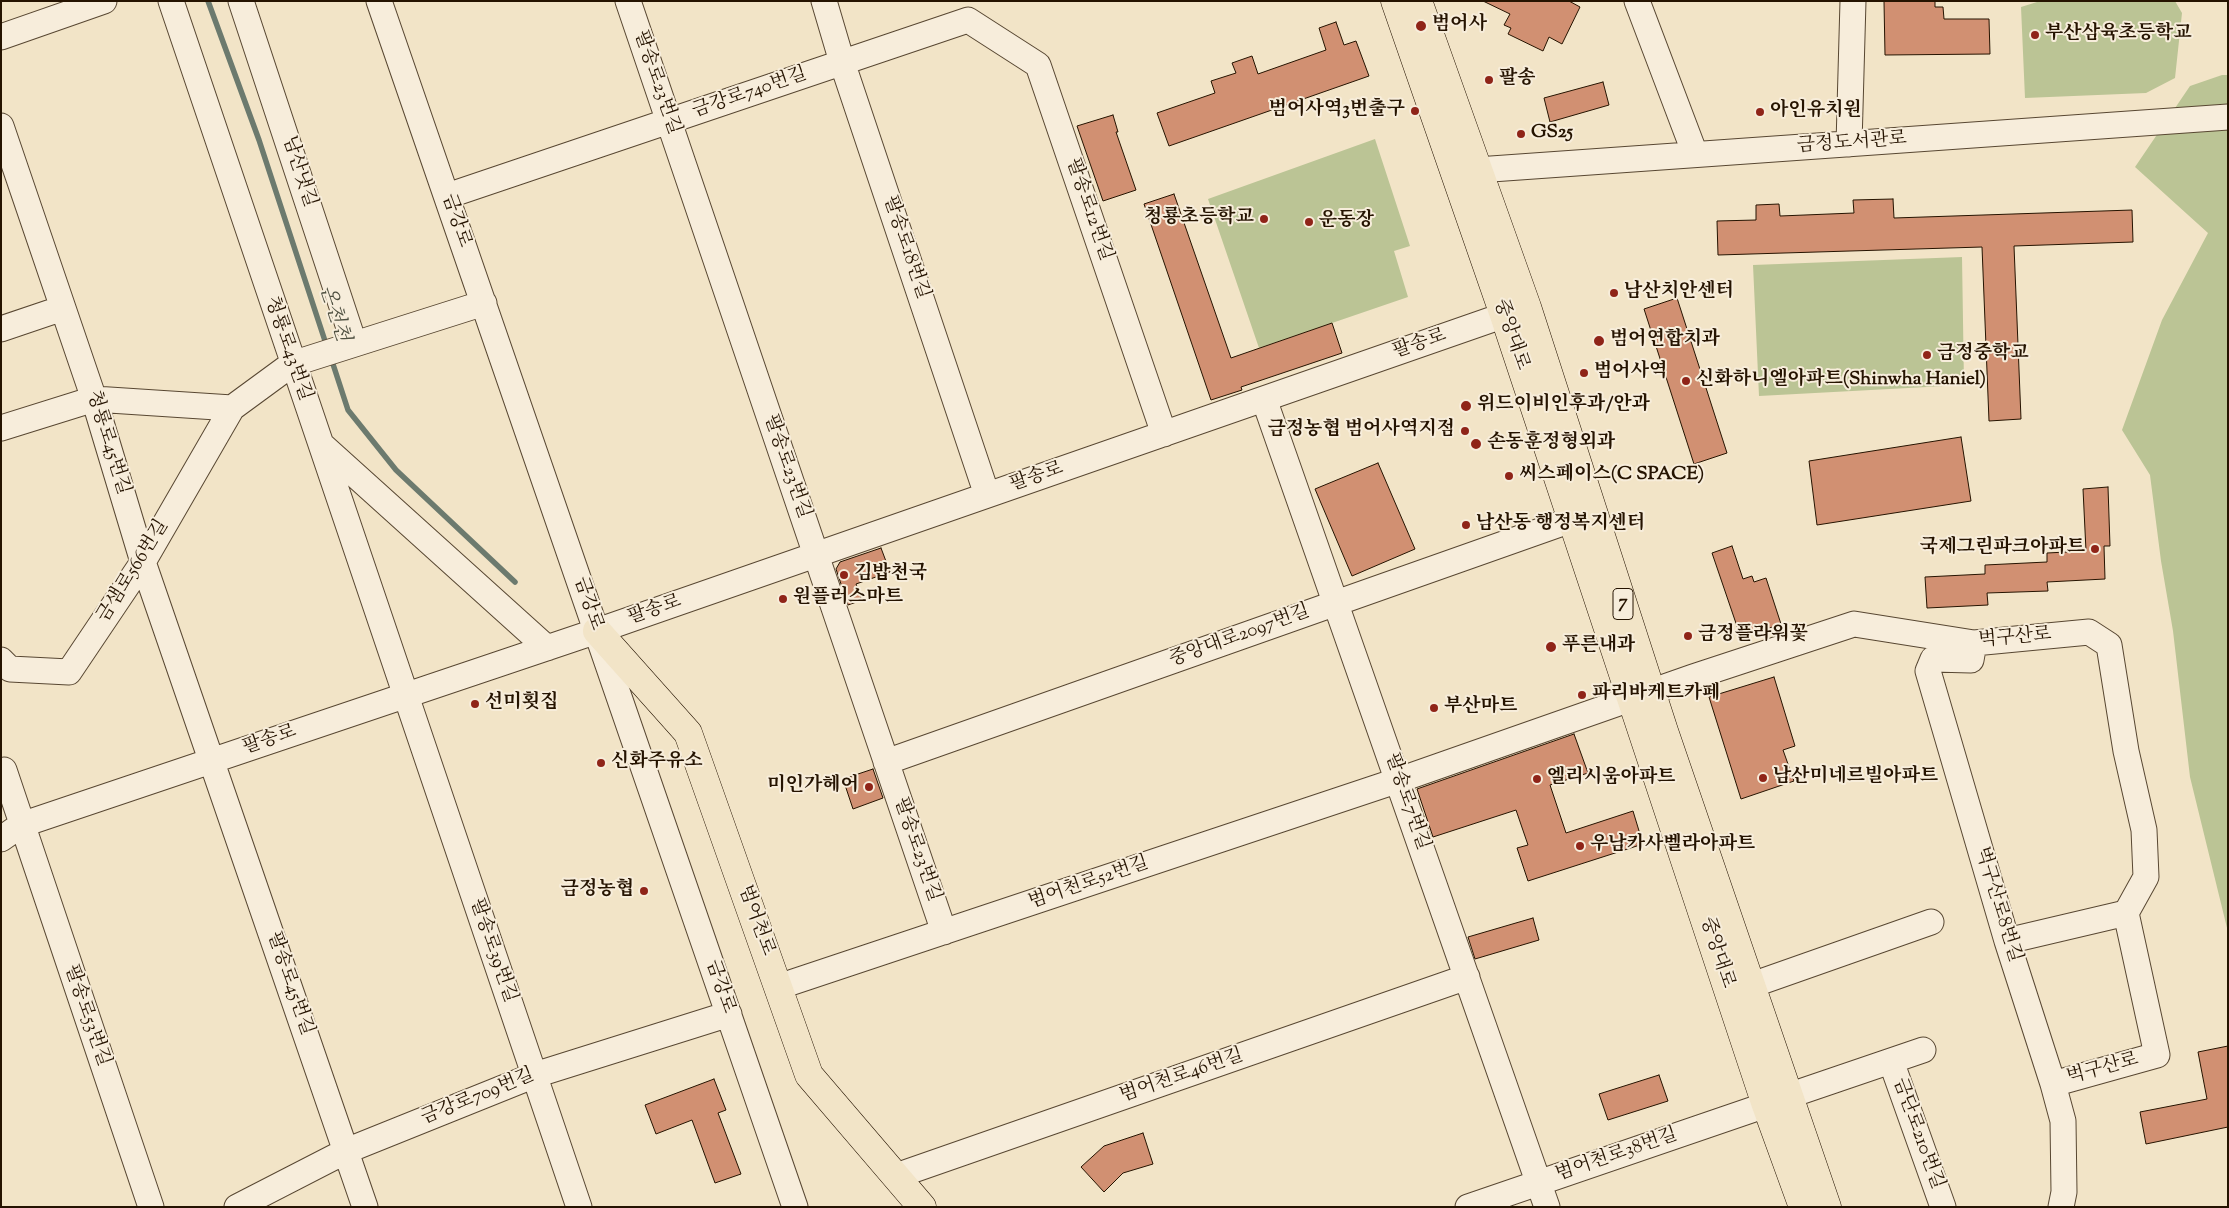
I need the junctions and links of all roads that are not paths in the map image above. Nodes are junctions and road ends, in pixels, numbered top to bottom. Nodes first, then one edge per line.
1 (104, 1) edge
2 (171, 1) edge
3 (241, 1) edge
4 (379, 1) edge
5 (628, 1) edge
6 (824, 1) edge
7 (1395, 1) edge
8 (1418, 1) edge
9 (1637, 1) edge
10 (1853, 1) edge
11 (968, 20) joint
12 (1, 37) edge
13 (842, 62) junction
14 (2228, 117) edge
15 (669, 121) junction
16 (1, 126) edge
17 (1849, 144) junction
18 (1695, 154) junction
19 (1476, 170) junction
20 (446, 196) junction
21 (484, 303) junction
22 (63, 308) junction
23 (1515, 311) junction
24 (1, 329) edge
25 (350, 344) junction
26 (300, 361) junction
27 (94, 399) junction
28 (1264, 399) junction
29 (232, 408) junction
30 (1, 428) edge
31 (1164, 434) junction
32 (321, 444) junction
33 (988, 495) junction
34 (1582, 516) junction
35 (816, 555) junction
36 (143, 562) junction
37 (1336, 603) junction
38 (597, 631) junction
39 (1974, 643) junction
40 (547, 648) junction
41 (1, 660) edge
42 (1641, 695) junction
43 (404, 696) junction
44 (212, 761) junction
45 (886, 762) junction
46 (4, 770) dead end
47 (1399, 780) junction
48 (21, 825) junction
49 (1, 839) edge
50 (2126, 913) junction
51 (1932, 922) dead end
52 (944, 932) junction
53 (2007, 941) junction
54 (1467, 977) junction
55 (1752, 985) junction
56 (778, 987) junction
57 (729, 1014) junction
58 (1923, 1050) dead end
59 (1891, 1061) junction
60 (535, 1075) junction
61 (2053, 1084) junction
62 (1778, 1100) junction
63 (346, 1151) junction
64 (896, 1176) junction
65 (1538, 1183) junction
66 (151, 1207) edge
67 (237, 1207) edge
68 (365, 1207) edge
69 (579, 1207) edge
70 (795, 1207) edge
71 (922, 1207) edge
72 (1468, 1207) edge
73 (1547, 1207) edge
74 (1802, 1207) edge
75 (1827, 1207) edge
76 (1943, 1207) edge
77 (2061, 1207) edge

1 - 12 street
2 - 26 street, 청룡로43번길
3 - 25 street, 남산냇길
4 - 20 street, 금강로
5 - 15 street, 팔송로23번길
6 - 13 street, 팔송로18번길
7 - 23 main road, 중앙대로 / 7
8 - 19 main road, 중앙대로 / 7
9 - 18 street
10 - 17 street
11 - 13 street, 금강로740번길
11 - 31 street, 팔송로12번길
13 - 15 street, 금강로740번길
13 - 33 street, 팔송로18번길
14 - 17 street, 금정도서관로
15 - 20 street, 금강로740번길
15 - 35 street, 팔송로23번길
16 - 22 street, 청룡로45번길
17 - 18 street, 금정도서관로
18 - 19 street, 금정도서관로
19 - 23 main road, 중앙대로 / 7
20 - 21 street, 금강로
21 - 25 street
21 - 38 street, 금강로
22 - 24 street
22 - 27 street, 청룡로45번길
23 - 28 street, 팔송로
23 - 34 main road, 중앙대로 / 7
25 - 26 street
26 - 29 street
26 - 32 street, 청룡로43번길
27 - 29 street
27 - 30 street
27 - 36 street, 청룡로45번길
28 - 31 street, 팔송로
28 - 37 street, 팔송로7번길
29 - 36 street, 금샘로566번길
31 - 33 street, 팔송로
32 - 40 street
32 - 43 street, 청룡로43번길
33 - 35 street, 팔송로
34 - 37 street, 중앙대로2097번길
34 - 42 main road, 중앙대로 / 7
35 - 38 street, 팔송로
35 - 45 street, 팔송로23번길
36 - 41 street, 금샘로566번길
36 - 44 street, 청룡로45번길
37 - 45 street, 중앙대로2097번길
37 - 47 street, 팔송로7번길
38 - 40 street, 팔송로
38 - 56 main road, 범어천로
38 - 57 street, 금강로
39 - 42 street, 벅구산로
39 - 50 street, 벅구산로
39 - 53 street, 벅구산로8번길
40 - 43 street, 팔송로
42 - 47 street
42 - 55 main road, 중앙대로 / 7
42 - 62 main road, 중앙대로 / 7
43 - 44 street, 팔송로
43 - 60 street, 팔송로39번길
44 - 48 street, 팔송로
44 - 63 street, 팔송로45번길
45 - 52 street, 팔송로23번길
46 - 48 street
47 - 52 street, 범어천로52번길
47 - 54 street, 팔송로7번길
48 - 49 street, 팔송로
48 - 66 street, 팔송로53번길
50 - 53 street
50 - 61 street, 벅구산로
51 - 55 street, 중앙대로
52 - 56 street, 범어천로52번길
53 - 61 street, 벅구산로8번길
54 - 64 street, 범어천로46번길
54 - 65 street, 팔송로7번길
55 - 62 main road, 중앙대로 / 7
56 - 64 main road, 범어천로
57 - 60 street, 금강로709번길
57 - 70 street, 금강로
58 - 59 street
59 - 62 street
59 - 76 street, 금단로210번길
60 - 63 street, 금강로709번길
60 - 69 street, 팔송로39번길
61 - 77 street, 벅구산로8번길
62 - 65 street, 범어천로38번길
62 - 74 main road, 중앙대로 / 7
62 - 75 main road, 중앙대로 / 7
63 - 67 street, 금강로709번길
63 - 68 street, 팔송로45번길
64 - 71 main road, 범어천로
65 - 72 street, 범어천로38번길
65 - 73 street, 팔송로7번길

